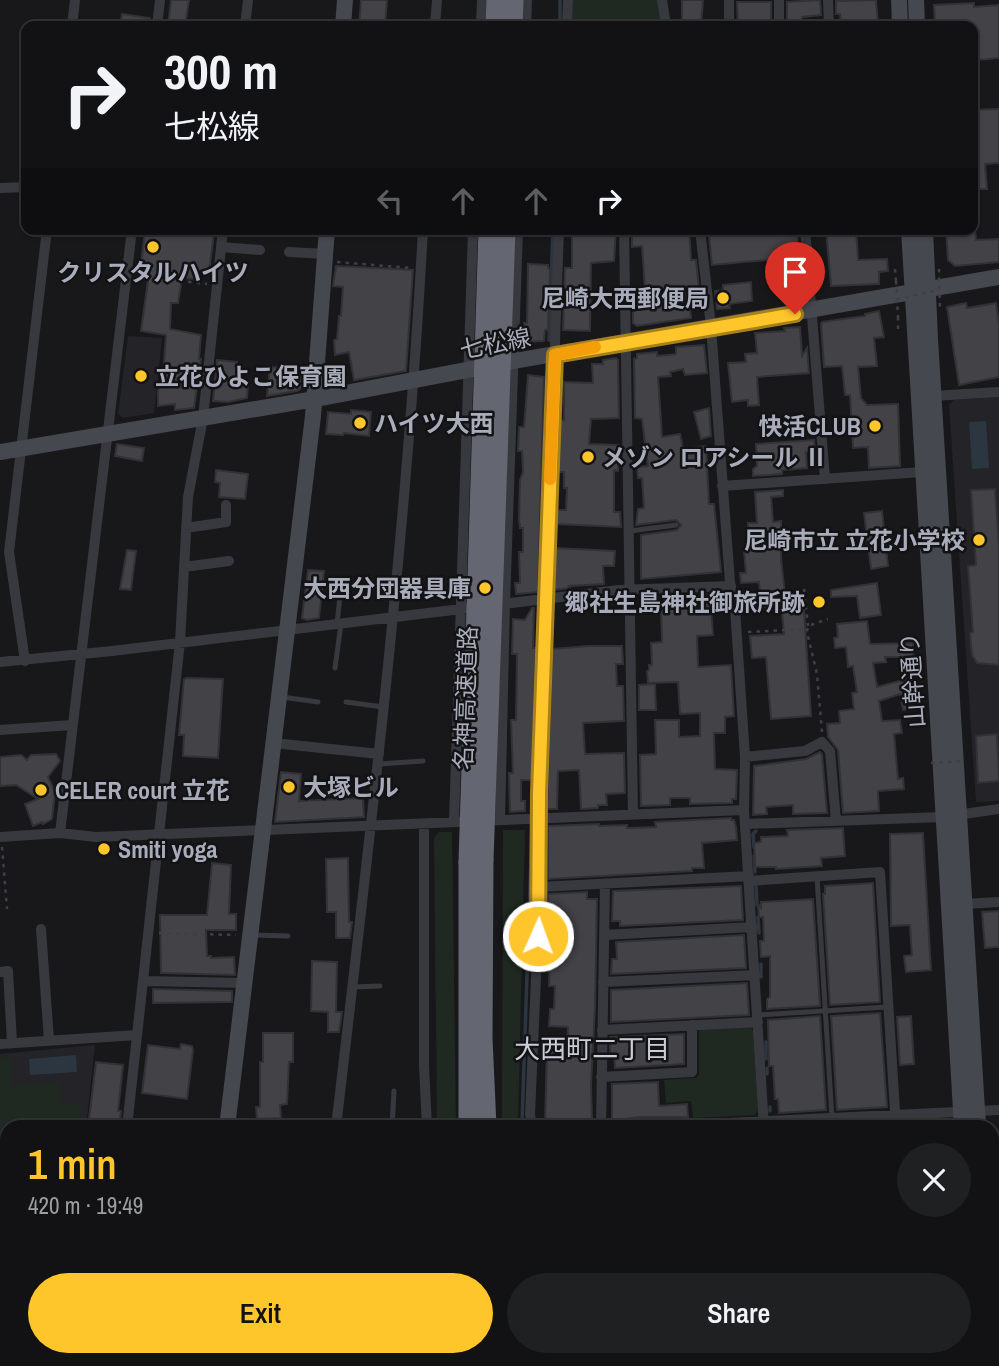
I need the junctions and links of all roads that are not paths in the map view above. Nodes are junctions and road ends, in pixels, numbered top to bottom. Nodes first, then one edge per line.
1 (75, 0) edge
2 (160, 0) edge
3 (248, 0) edge
4 (345, 0) edge
5 (437, 0) edge
6 (482, 0) edge
7 (496, 0) edge
8 (514, 0) edge
9 (527, 0) edge
10 (568, 0) edge
11 (662, 0) edge
12 (729, 0) edge
13 (779, 0) edge
14 (828, 0) edge
15 (899, 0) edge
16 (916, 0) edge
17 (73, 21) edge
18 (158, 21) edge
19 (246, 21) edge
20 (343, 21) edge
21 (435, 21) edge
22 (481, 21) edge
23 (495, 21) edge
24 (513, 21) edge
25 (526, 21) edge
26 (567, 21) edge
27 (665, 21) edge
28 (729, 21) edge
29 (779, 21) edge
30 (829, 21) edge
31 (900, 21) edge
32 (918, 21) edge
33 (21, 187) edge
34 (0, 188) edge
35 (46, 235) edge
36 (131, 235) edge
37 (222, 235) edge
38 (327, 235) edge
39 (424, 235) edge
40 (473, 235) edge
41 (488, 235) edge
42 (506, 235) edge
43 (518, 235) edge
44 (559, 235) edge
45 (624, 235) edge
46 (701, 235) edge
47 (806, 235) edge
48 (910, 235) edge
49 (924, 235) edge
50 (221, 247) junction
51 (260, 250) dead end
52 (289, 253) dead end
53 (325, 258) junction
54 (999, 277) edge
55 (919, 293) junction
56 (812, 311) junction
57 (711, 327) junction
58 (625, 341) junction
59 (555, 355) junction
60 (514, 361) junction
61 (468, 372) junction
62 (414, 381) junction
63 (999, 392) edge
64 (933, 396) junction
65 (315, 400) junction
66 (202, 418) junction
67 (109, 433) junction
68 (21, 448) junction
69 (0, 452) edge
70 (922, 472) junction
71 (825, 479) junction
72 (722, 486) junction
73 (226, 505) dead end
74 (676, 525) dead end
75 (186, 528) junction
76 (628, 531) junction
77 (229, 561) dead end
78 (184, 567) junction
79 (731, 586) junction
80 (341, 587) dead end
81 (628, 590) junction
82 (545, 599) junction
83 (505, 604) junction
84 (461, 609) junction
85 (392, 617) junction
86 (339, 624) junction
87 (287, 630) junction
88 (180, 642) junction
89 (81, 655) junction
90 (25, 661) junction
91 (0, 662) edge
92 (335, 668) dead end
93 (279, 696) junction
94 (318, 702) dead end
95 (346, 702) dead end
96 (383, 707) junction
97 (72, 725) junction
98 (0, 730) edge
99 (273, 743) junction
100 (746, 757) junction
101 (379, 759) junction
102 (423, 761) dead end
103 (744, 810) junction
104 (999, 810) edge
105 (633, 815) junction
106 (951, 815) junction
107 (540, 818) junction
108 (500, 820) junction
109 (836, 821) junction
110 (454, 822) junction
111 (424, 824) junction
112 (745, 824) junction
113 (372, 826) junction
114 (262, 831) junction
115 (60, 833) junction
116 (160, 835) junction
117 (1, 837) edge
118 (476, 861) junction
119 (817, 877) junction
120 (749, 878) junction
121 (605, 884) junction
122 (540, 887) junction
123 (999, 902) edge
124 (964, 905) junction
125 (753, 927) junction
126 (41, 929) dead end
127 (250, 935) junction
128 (604, 935) junction
129 (288, 936) dead end
130 (0, 972) edge
131 (755, 975) junction
132 (144, 981) junction
133 (603, 982) junction
134 (244, 983) junction
135 (380, 986) dead end
136 (353, 987) junction
137 (889, 1007) junction
138 (825, 1012) junction
139 (758, 1018) junction
140 (692, 1025) junction
141 (602, 1030) junction
142 (136, 1035) junction
143 (49, 1040) junction
144 (0, 1044) edge
145 (12, 1044) junction
146 (601, 1077) junction
147 (394, 1091) dead end
148 (999, 1110) edge
149 (832, 1118) junction
150 (970, 1119) edge
151 (128, 1120) edge
152 (227, 1120) edge
153 (337, 1120) edge
154 (392, 1120) edge
155 (427, 1120) edge
156 (468, 1120) edge
157 (487, 1120) edge
158 (531, 1120) edge
159 (601, 1120) edge
160 (764, 1120) edge
161 (809, 1120) edge
162 (874, 1120) edge
163 (895, 1120) edge
164 (932, 1120) edge

1 - 17 street
2 - 18 street
3 - 19 street
4 - 20 street
5 - 21 street
6 - 22 street
7 - 23 highway
8 - 24 highway
9 - 25 street
10 - 26 street
11 - 27 street
12 - 28 street
13 - 29 street
14 - 30 street
15 - 31 street
16 - 32 street
33 - 34 street
35 - 68 street
36 - 67 street
37 - 50 street
38 - 53 street
39 - 62 street
40 - 61 street
41 - 118 highway, 名神高速道路, bridge
42 - 118 highway, 名神高速道路, bridge
43 - 60 street
44 - 59 street
45 - 58 street
46 - 57 street
47 - 56 street
48 - 55 street, 山幹通り
49 - 55 street, 山幹通り
50 - 51 street
50 - 66 street
52 - 53 street
53 - 65 street
54 - 55 street, 七松線
55 - 56 street, 七松線
55 - 64 street, 山幹通り
55 - 70 street, 山幹通り
56 - 57 street, 七松線
56 - 71 street
57 - 58 street, 七松線
57 - 72 street
58 - 59 street, 七松線
58 - 76 street
59 - 60 street, 七松線
59 - 82 street
60 - 61 street, 七松線
60 - 83 street
61 - 62 street, 七松線
61 - 84 street
62 - 65 street, 七松線
62 - 85 street
63 - 64 street
64 - 106 street, 山幹通り
65 - 66 street, 七松線
65 - 87 street
66 - 67 street, 七松線
66 - 75 street
67 - 68 street, 七松線
67 - 89 street
68 - 69 street, 七松線
68 - 90 street
70 - 71 street
70 - 106 street, 山幹通り
71 - 72 street
72 - 79 street
73 - 75 street
74 - 76 lane
75 - 78 street
76 - 81 street
77 - 78 street
78 - 88 street
79 - 81 street
79 - 100 street
80 - 86 lane
81 - 82 street
81 - 105 street
82 - 83 street
82 - 107 street
83 - 84 street
83 - 108 street
84 - 85 street
84 - 110 street
85 - 86 street
85 - 96 street
86 - 87 street
86 - 92 lane
87 - 88 street
87 - 93 street
88 - 89 street
88 - 116 street
89 - 90 street
89 - 97 street
90 - 91 street
93 - 94 lane
93 - 99 street
95 - 96 lane
96 - 101 street
97 - 98 street
97 - 115 street
99 - 101 street
99 - 114 street
100 - 103 street
100 - 109 street
101 - 102 lane
101 - 113 street
103 - 105 street
103 - 112 street
104 - 106 street
105 - 107 street
106 - 109 street
106 - 124 street, 山幹通り
106 - 150 street, 山幹通り
107 - 108 street
107 - 122 street
108 - 110 street
109 - 112 street
110 - 111 street
111 - 113 street
111 - 155 street
112 - 120 street
113 - 114 street
113 - 136 street
114 - 116 street
114 - 127 street
115 - 116 street
115 - 117 street
116 - 132 street
118 - 156 highway, 名神高速道路
118 - 157 highway, 名神高速道路
119 - 120 street
119 - 137 street
119 - 138 lane
120 - 121 street
120 - 125 street
121 - 122 street
121 - 128 street
122 - 158 street
123 - 124 street
124 - 150 street, 山幹通り
125 - 128 street
125 - 131 street
126 - 143 street
127 - 129 lane
127 - 134 street
128 - 133 street
130 - 145 street
131 - 133 street
131 - 139 street
132 - 134 street
132 - 142 street
133 - 141 street
134 - 152 street
135 - 136 lane
136 - 153 street
137 - 138 lane
137 - 163 street
138 - 139 lane
138 - 149 lane
139 - 140 street
139 - 160 street
140 - 141 street
140 - 146 street
141 - 146 street
142 - 143 street
142 - 151 street
143 - 145 street
144 - 145 street
146 - 159 street
147 - 154 lane
148 - 150 street
149 - 161 street
149 - 162 street
150 - 164 street

